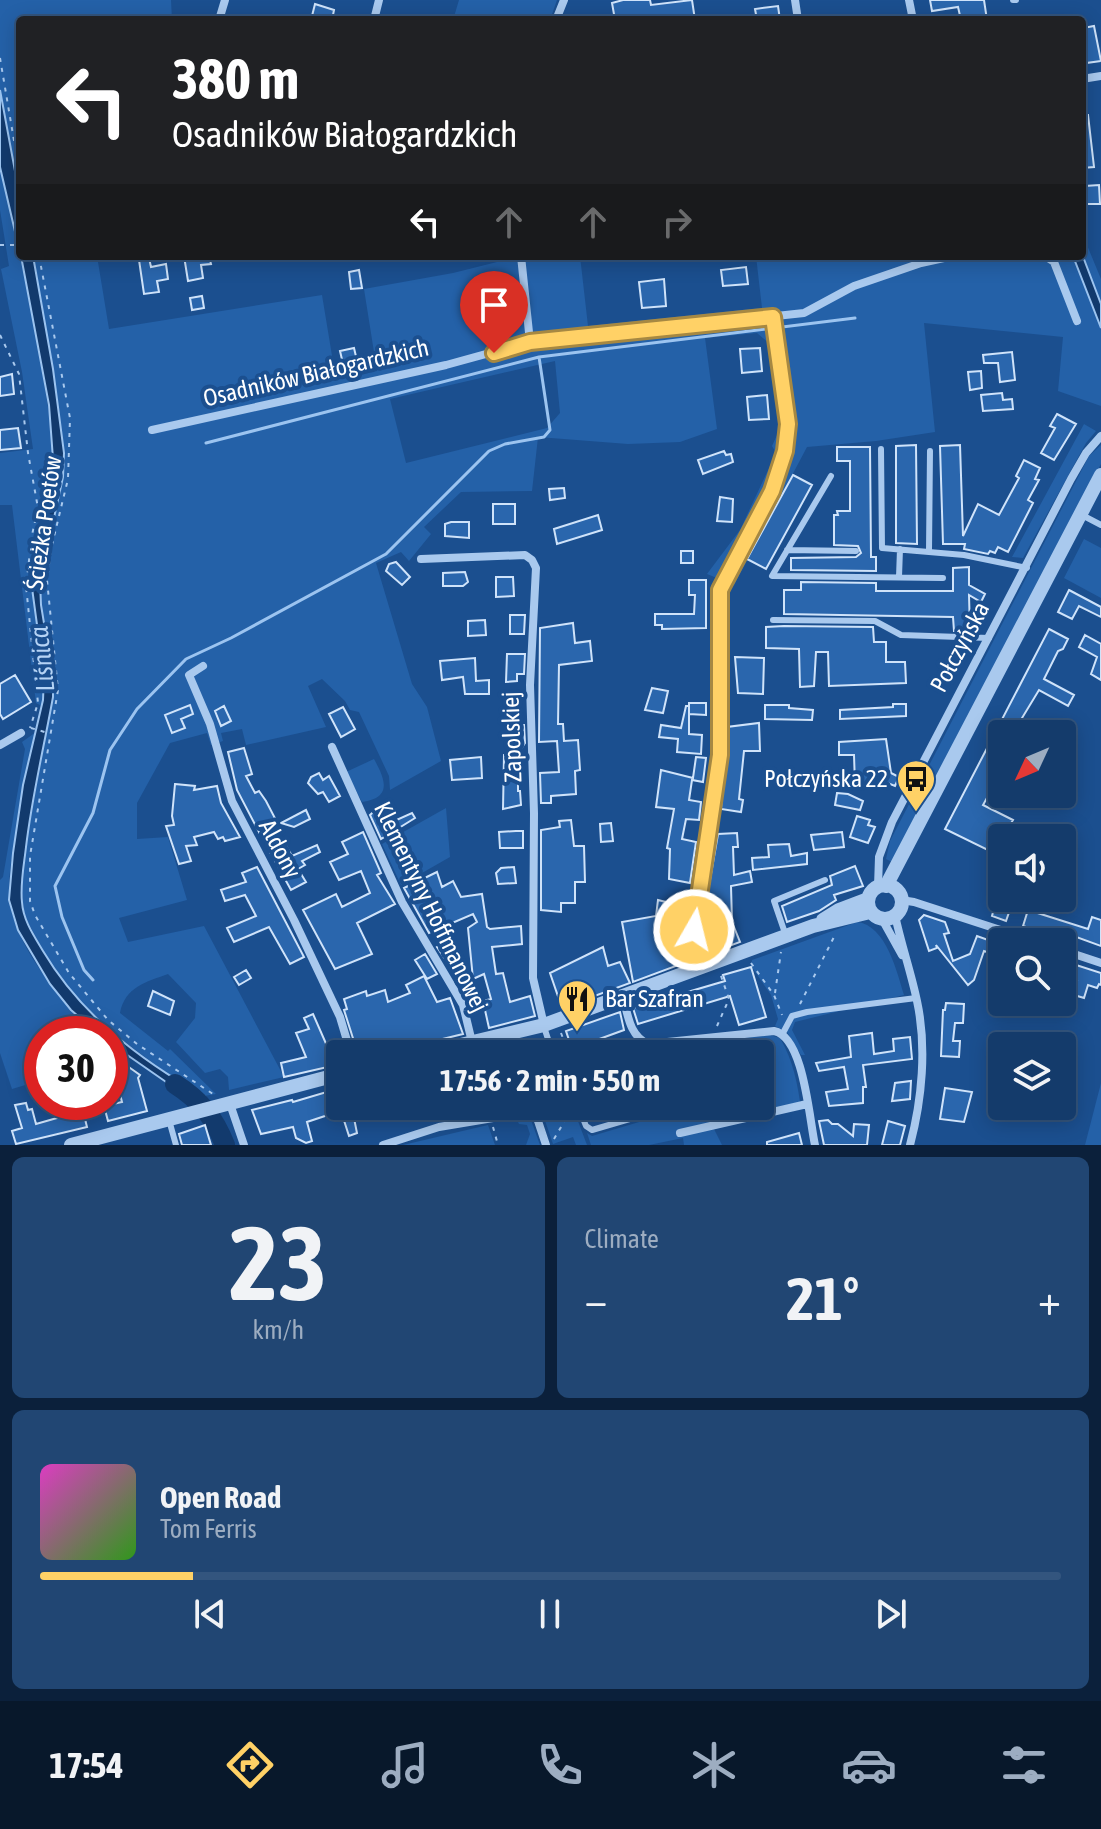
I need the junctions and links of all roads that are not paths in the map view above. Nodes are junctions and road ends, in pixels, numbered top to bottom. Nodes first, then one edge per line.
1 (521, 260) edge
2 (935, 260) edge
3 (1051, 260) edge
4 (1077, 321) dead end
5 (774, 324) junction
6 (530, 342) junction
7 (152, 430) dead end
8 (1101, 436) edge
9 (881, 449) dead end
10 (930, 451) dead end
11 (1101, 475) edge
12 (831, 476) dead end
13 (1080, 514) junction
14 (1101, 525) edge
15 (900, 549) junction
16 (787, 550) junction
17 (856, 551) dead end
18 (929, 551) junction
19 (421, 559) dead end
20 (1027, 568) junction
21 (899, 577) junction
22 (943, 578) dead end
23 (773, 620) dead end
24 (989, 638) junction
25 (203, 666) dead end
26 (21, 733) road end
27 (0, 745) edge
28 (332, 747) dead end
29 (825, 880) dead end
30 (890, 891) junction
31 (879, 911) junction
32 (994, 928) edge
33 (784, 942) junction
34 (1076, 955) edge
35 (907, 963) junction
36 (1101, 963) edge
37 (702, 968) junction
38 (623, 997) junction
39 (916, 998) junction
40 (551, 1027) junction
41 (784, 1030) junction
42 (509, 1033) junction
43 (639, 1039) junction
44 (347, 1040) edge
45 (472, 1040) edge
46 (480, 1040) edge
47 (511, 1040) edge
48 (552, 1040) edge
49 (636, 1040) edge
50 (326, 1077) edge
51 (220, 1103) junction
52 (807, 1104) junction
53 (169, 1120) junction
54 (484, 1120) edge
55 (537, 1120) edge
56 (583, 1120) edge
57 (626, 1120) edge
58 (680, 1133) road end
59 (548, 1144) edge
60 (71, 1145) edge
61 (176, 1145) edge
62 (244, 1145) edge
63 (383, 1145) edge
64 (815, 1145) edge
65 (910, 1145) edge

1 - 6 street
2 - 5 street, Osadników Białogardzkich
3 - 4 street
5 - 6 street, Osadników Białogardzkich
5 - 37 street
6 - 7 street, Osadników Białogardzkich
8 - 20 street, Połczyńska
9 - 15 lane
10 - 18 lane
11 - 13 street, Połczyńska
12 - 16 lane
13 - 14 lane
13 - 30 street, Połczyńska
15 - 18 lane
15 - 21 lane
16 - 17 lane
16 - 21 lane
18 - 20 lane
19 - 40 street, Zapolskiej
20 - 24 street, Połczyńska
21 - 22 lane
23 - 24 lane
24 - 30 street, Połczyńska
25 - 44 street, Aldony
26 - 27 street
28 - 45 street, Klementyny Hoffmanowej
29 - 33 lane
30 - 31 street
30 - 31 street
30 - 32 street
31 - 33 street
31 - 35 street
31 - 35 street
33 - 37 street
34 - 36 street
35 - 39 street
37 - 38 street
38 - 40 street
38 - 43 street
39 - 41 lane
39 - 65 street
40 - 42 street
40 - 48 lane
41 - 43 street
41 - 52 street
42 - 46 street
42 - 47 street
43 - 49 lane
50 - 51 street
51 - 53 street
51 - 62 street
52 - 58 street
52 - 64 street
53 - 60 street
53 - 61 lane
54 - 63 street
55 - 59 street
56 - 57 lane

